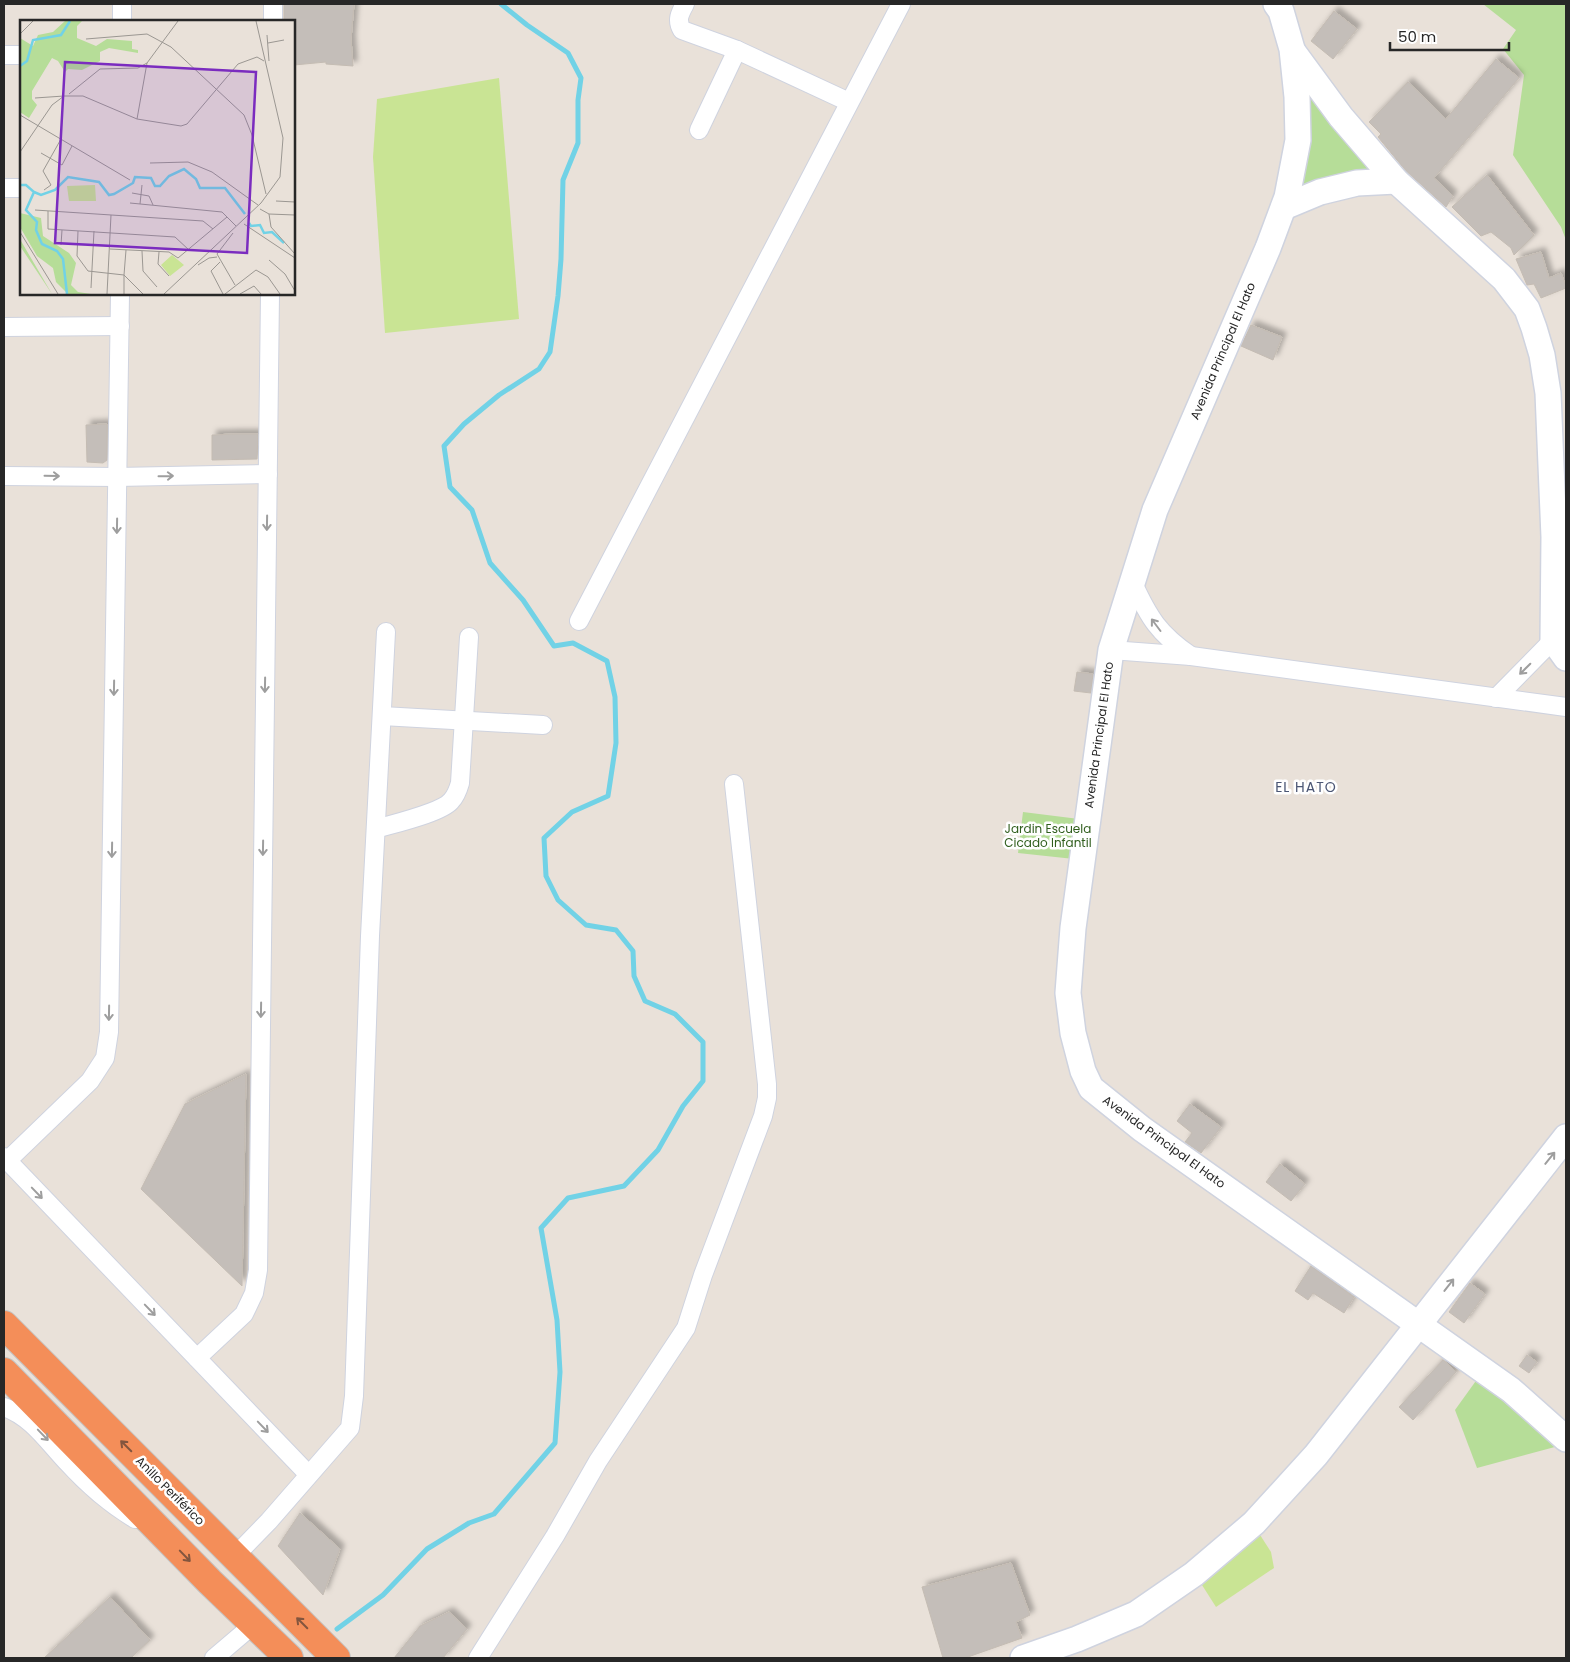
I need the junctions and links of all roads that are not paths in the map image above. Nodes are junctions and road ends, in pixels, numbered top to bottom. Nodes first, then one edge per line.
1 (122, 4) edge
2 (273, 4) edge
3 (685, 4) edge
4 (901, 4) edge
5 (1279, 6) edge
6 (122, 20) edge
7 (273, 20) edge
8 (1292, 48) junction
9 (737, 50) junction
10 (4, 55) edge
11 (20, 55) edge
12 (850, 102) junction
13 (699, 130) dead end
14 (1396, 182) junction
15 (4, 188) edge
16 (20, 188) edge
17 (1284, 207) junction
18 (120, 295) edge
19 (270, 295) edge
20 (120, 326) junction
21 (4, 327) edge
22 (268, 474) junction
23 (4, 476) edge
24 (117, 477) junction
25 (1133, 583) junction
26 (579, 621) dead end
27 (386, 632) dead end
28 (469, 638) dead end
29 (1560, 649) edge
30 (1111, 650) junction
31 (1191, 656) junction
32 (1496, 698) junction
33 (1566, 707) edge
34 (382, 716) junction
35 (464, 720) junction
36 (543, 725) dead end
37 (734, 784) dead end
38 (376, 829) junction
39 (1566, 1137) edge
40 (5, 1159) edge
41 (1418, 1323) junction
42 (4, 1325) edge
43 (197, 1358) junction
44 (4, 1372) edge
45 (4, 1407) edge
46 (1566, 1438) edge
47 (308, 1474) junction
48 (167, 1537) junction
49 (235, 1556) junction
50 (254, 1624) junction
51 (214, 1658) edge
52 (289, 1658) edge
53 (336, 1658) edge
54 (478, 1658) edge
55 (1023, 1658) edge

1 - 6 street
2 - 7 street
3 - 9 street
4 - 12 street
5 - 8 street, Avenida Principal El Hato
8 - 14 street
8 - 17 street, Avenida Principal El Hato
9 - 12 street
9 - 13 street
10 - 11 street
12 - 26 street
14 - 17 street
14 - 29 street
15 - 16 street
17 - 25 street, Avenida Principal El Hato
18 - 20 street
19 - 22 street
20 - 21 street
20 - 24 street
24 -> 22 street
22 -> 43 street
23 -> 24 street
24 -> 40 street
25 - 30 street, Avenida Principal El Hato
31 -> 25 street
27 - 34 street
28 - 35 street
29 -> 32 street
30 - 31 street
30 - 41 street, Avenida Principal El Hato
31 - 32 street
32 - 33 street
34 - 35 street
34 - 38 street
35 - 36 street
35 - 38 street
37 - 54 street
38 - 47 street
41 -> 39 street
40 -> 43 street
41 - 46 street, Avenida Principal El Hato
41 - 55 street
49 -> 42 highway, Anillo Periférico
43 -> 47 street
44 - 48 highway
45 -> 48 street
47 - 49 street
48 -> 50 highway
53 -> 49 highway, Anillo Periférico
50 - 51 street
50 - 52 highway

